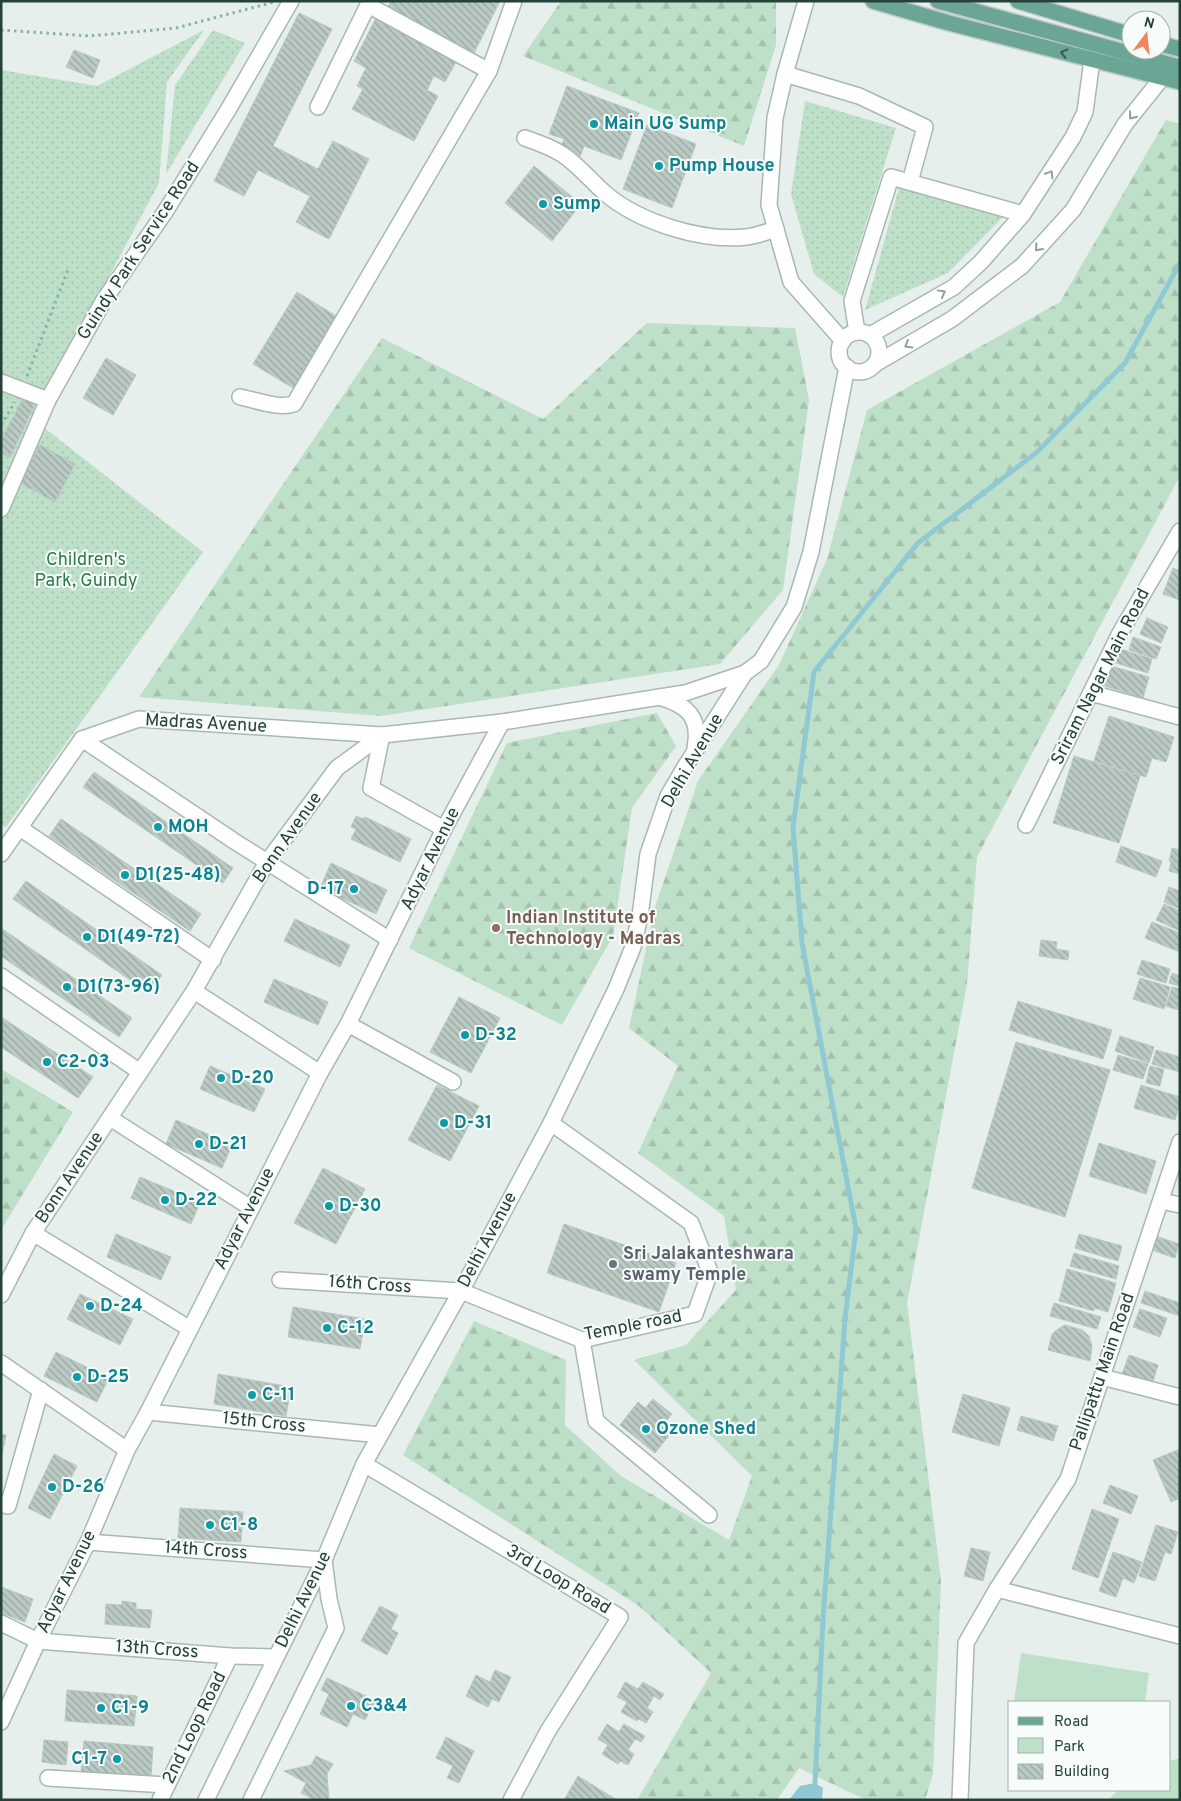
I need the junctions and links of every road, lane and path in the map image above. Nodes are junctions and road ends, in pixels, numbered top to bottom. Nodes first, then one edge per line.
1 (275, 1) edge
2 (291, 1) edge
3 (514, 1) edge
4 (806, 1) edge
5 (873, 1) edge
6 (938, 1) edge
7 (1018, 1) edge
8 (369, 3) edge
9 (1, 30) edge
10 (1121, 32) edge
11 (1092, 60) junction
12 (1178, 67) edge
13 (489, 71) junction
14 (785, 74) junction
15 (1162, 78) junction
16 (1180, 82) edge
17 (318, 107) dead end
18 (525, 138) dead end
19 (910, 182) junction
20 (1023, 214) junction
21 (776, 229) junction
22 (69, 267) dead end
23 (863, 333) junction
24 (843, 340) junction
25 (875, 364) junction
26 (847, 367) junction
27 (1, 382) edge
28 (22, 390) junction
29 (240, 397) dead end
30 (48, 400) junction
31 (1, 425) edge
32 (1, 509) edge
33 (1180, 531) edge
34 (745, 673) junction
35 (1091, 693) junction
36 (658, 697) junction
37 (1180, 717) edge
38 (502, 722) junction
39 (382, 735) junction
40 (82, 739) junction
41 (694, 753) junction
42 (1026, 825) dead end
43 (20, 828) junction
44 (444, 829) junction
45 (1, 854) edge
46 (267, 862) junction
47 (390, 940) junction
48 (213, 960) junction
49 (1, 976) edge
50 (194, 991) junction
51 (348, 1024) junction
52 (140, 1072) junction
53 (320, 1073) junction
54 (453, 1082) dead end
55 (110, 1118) junction
56 (551, 1123) junction
57 (1179, 1150) edge
58 (1161, 1200) junction
59 (1180, 1205) edge
60 (250, 1208) junction
61 (33, 1233) junction
62 (280, 1280) dead end
63 (461, 1291) junction
64 (1, 1295) edge
65 (190, 1329) junction
66 (582, 1340) junction
67 (1, 1363) edge
68 (1102, 1377) junction
69 (41, 1390) junction
70 (1180, 1397) edge
71 (148, 1412) junction
72 (380, 1435) junction
73 (127, 1450) junction
74 (364, 1464) junction
75 (1, 1504) edge
76 (709, 1515) dead end
77 (88, 1542) junction
78 (324, 1560) junction
79 (997, 1589) junction
80 (1, 1623) edge
81 (1180, 1636) edge
82 (38, 1641) junction
83 (230, 1656) junction
84 (275, 1657) junction
85 (1, 1722) edge
86 (48, 1778) dead end
87 (167, 1785) junction
88 (160, 1800) edge
89 (206, 1800) edge
90 (251, 1800) edge
91 (511, 1800) edge
92 (960, 1800) edge

1 - 9 path
2 - 30 street, Guindy Park Service Road
3 - 13 street
4 - 14 street
11 -> 5 main road
6 - 12 main road
7 - 10 main road
8 - 13 street
8 - 17 street
11 - 15 main road
20 -> 11 street
13 - 29 street
14 - 19 street
14 - 21 street
15 - 16 main road
15 -> 25 street
18 - 21 street
19 - 20 street
19 - 23 street
23 -> 20 street
21 - 24 street
22 - 28 path
23 - 24 street
23 - 25 street
24 - 26 street
25 - 26 street
26 - 34 street
27 - 28 street
28 - 30 street
28 - 31 path
30 - 32 street, Guindy Park Service Road
33 - 35 street, Sriram Nagar Main Road
34 - 36 street
34 - 41 street, Delhi Avenue
35 - 37 street
35 - 42 street, Sriram Nagar Main Road
36 - 38 street
36 - 41 street
38 - 39 street
38 - 44 street, Adyar Avenue
39 - 40 street, Madras Avenue
39 - 44 street
39 - 46 street, Bonn Avenue
40 - 43 street
40 - 46 street
41 - 56 street, Delhi Avenue
43 - 45 street
43 - 48 street
44 - 47 street, Adyar Avenue
46 - 47 street
46 - 48 street, Bonn Avenue
47 - 51 street, Adyar Avenue
48 - 50 street, Bonn Avenue
49 - 52 street
50 - 52 street, Bonn Avenue
50 - 53 street
51 - 53 street, Adyar Avenue
51 - 54 street
52 - 55 street, Bonn Avenue
53 - 60 street, Adyar Avenue
55 - 60 street
55 - 61 street, Bonn Avenue
56 - 63 street, Delhi Avenue
56 - 66 street, Temple road
57 - 58 street, Pallipattu Main Road
58 - 59 street
58 - 68 street, Pallipattu Main Road
60 - 65 street, Adyar Avenue
61 - 64 street, Bonn Avenue
61 - 65 street
62 - 63 street, 16th Cross
63 - 66 street, Temple road
63 - 72 street, Delhi Avenue
65 - 71 street, Adyar Avenue
66 - 76 street
67 - 69 street
68 - 70 street
68 - 79 street, Pallipattu Main Road
69 - 73 street
69 - 75 street
71 - 72 street, 15th Cross
71 - 73 street, Adyar Avenue
72 - 74 street, Delhi Avenue
73 - 77 street, Adyar Avenue
74 - 78 street, Delhi Avenue
74 - 91 street, 3rd Loop Road
77 - 78 street, 14th Cross
77 - 82 street, Adyar Avenue
78 - 84 street, Delhi Avenue
78 - 90 street
79 - 81 street
79 - 92 street, Pallipattu Main Road
80 - 82 street
82 - 83 street, 13th Cross
82 - 85 street, Adyar Avenue
83 - 84 street, 13th Cross
83 - 87 street, 2nd Loop Road
84 - 89 street, Delhi Avenue
86 - 87 street
87 - 88 street, 2nd Loop Road

